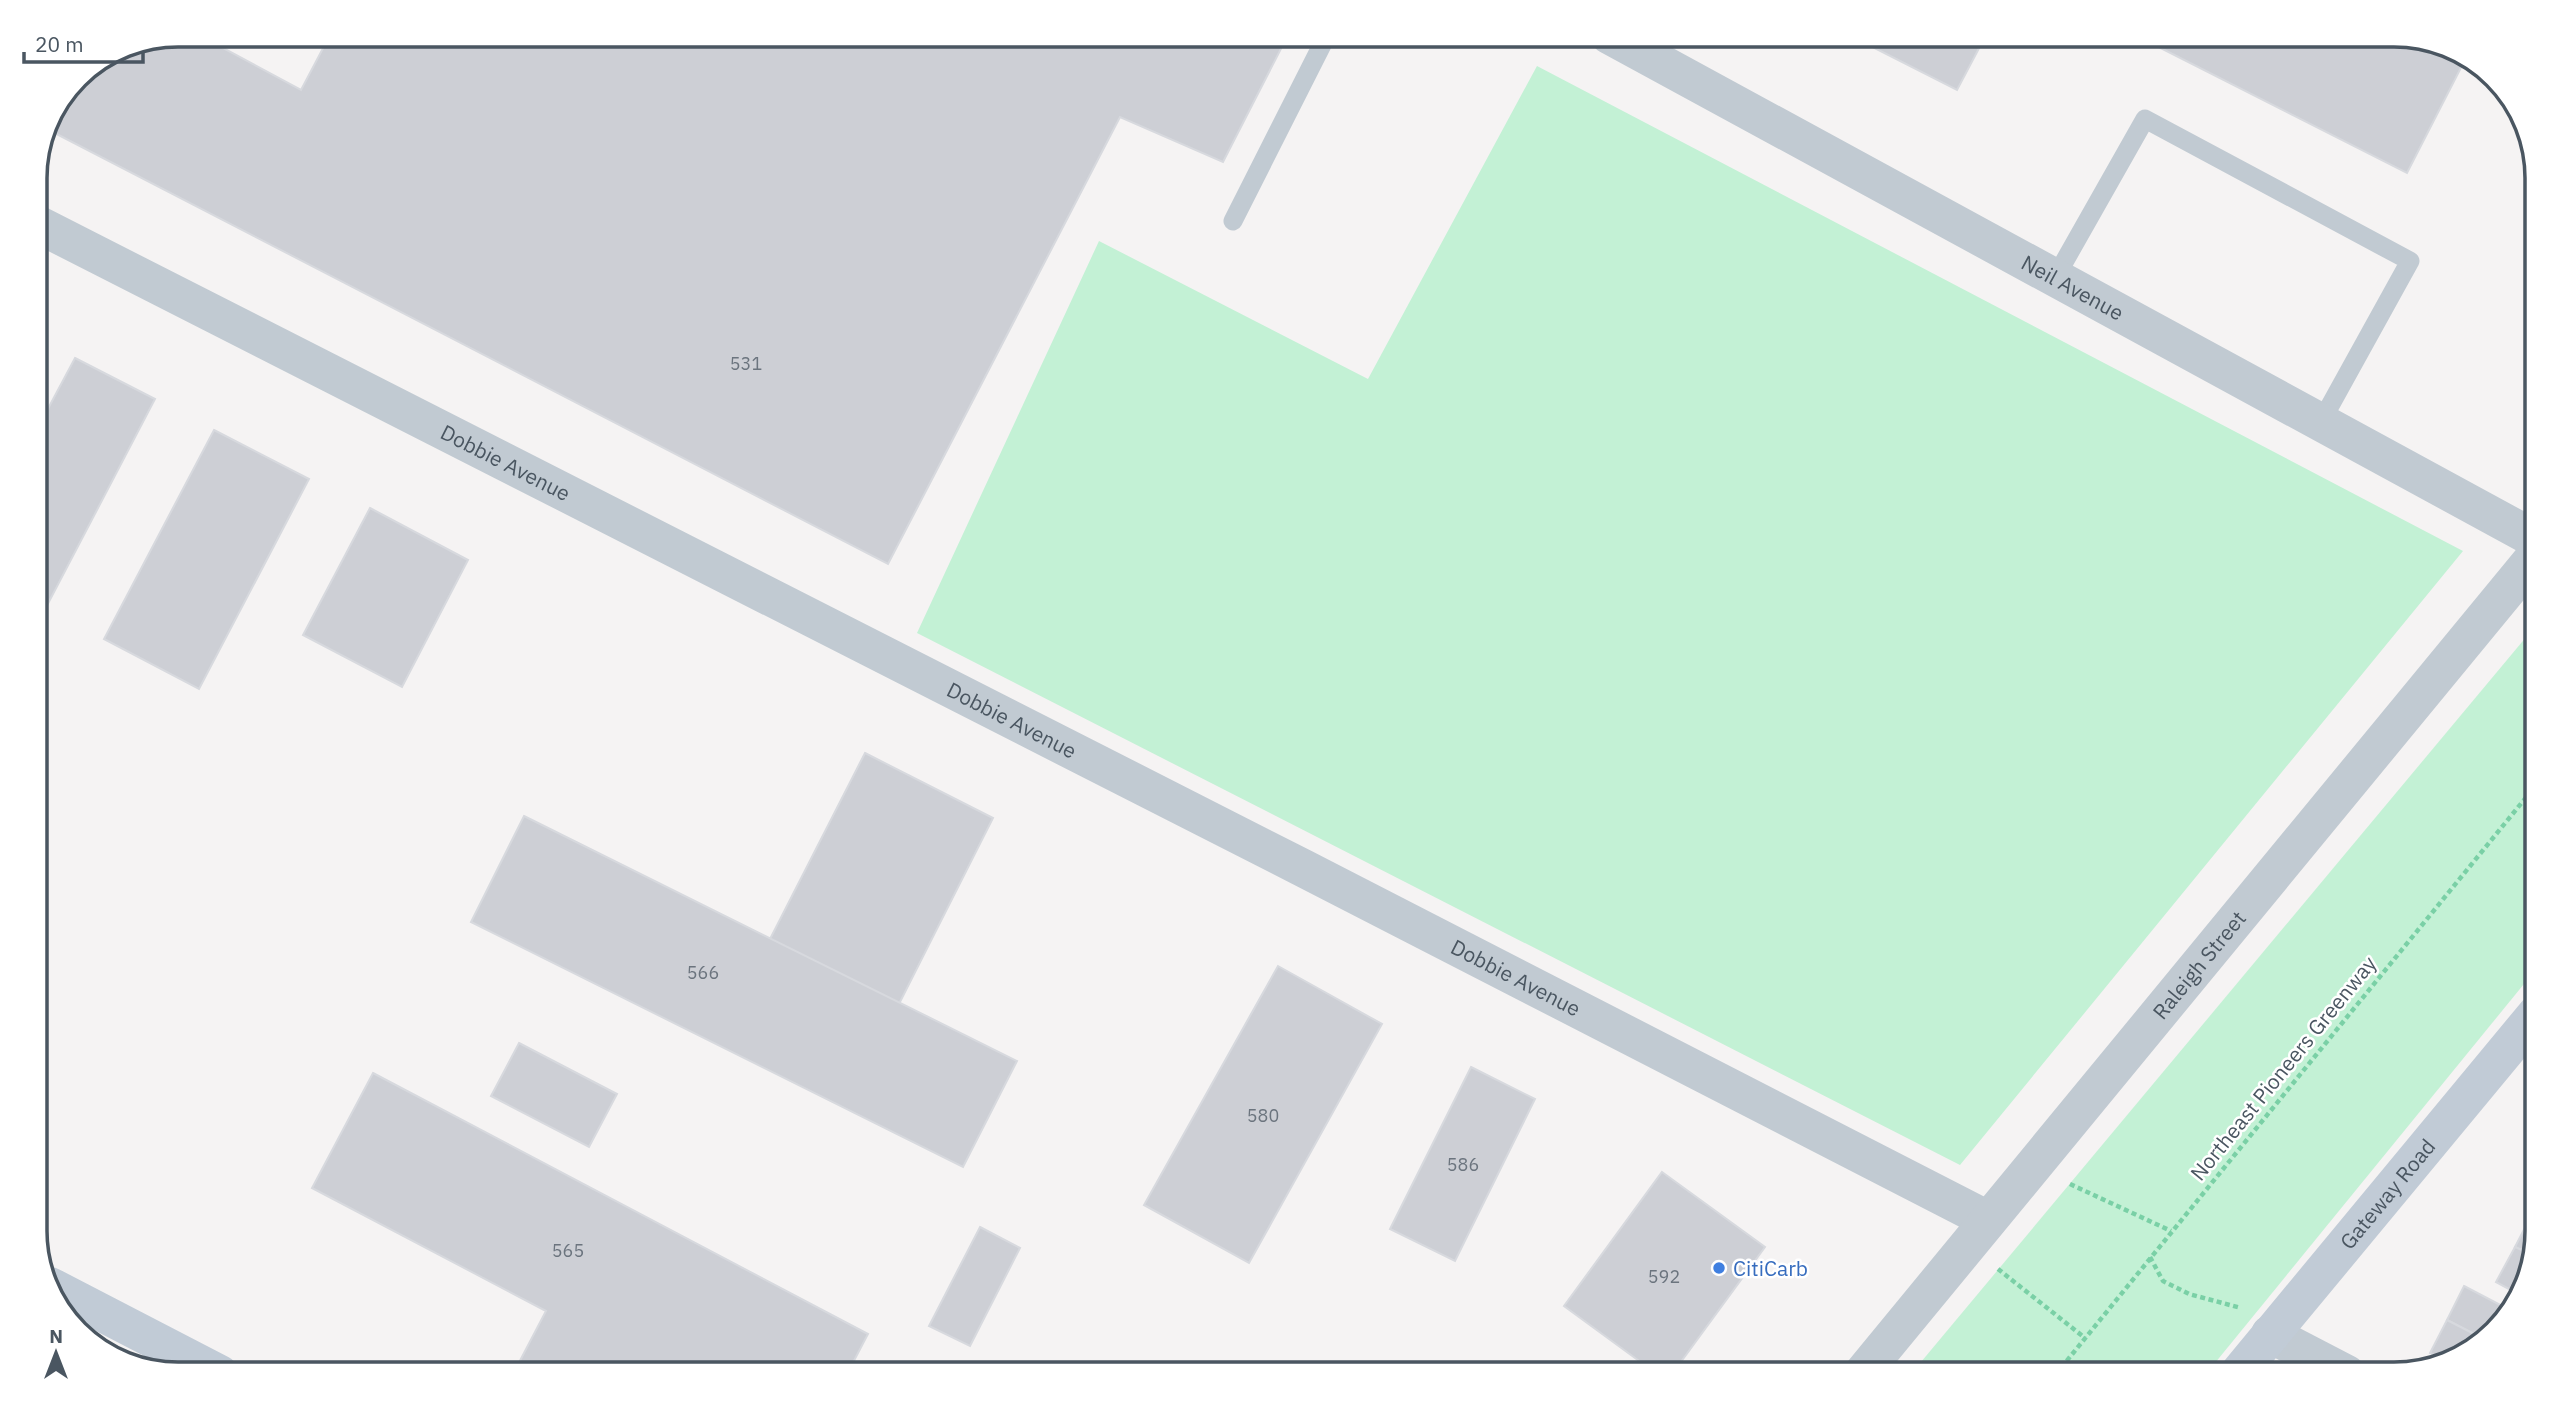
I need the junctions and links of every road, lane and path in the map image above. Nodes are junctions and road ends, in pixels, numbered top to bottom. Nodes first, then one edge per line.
1 (1320, 47) edge
2 (1631, 47) edge
3 (1233, 221) dead end
4 (48, 230) edge
5 (2055, 278) junction
6 (2321, 422) junction
7 (2524, 533) edge
8 (2524, 569) edge
9 (2525, 799) edge
10 (2525, 1028) edge
11 (2031, 1166) junction
12 (2171, 1231) junction
13 (1977, 1232) junction
14 (2150, 1256) junction
15 (64, 1293) edge
16 (2276, 1327) junction
17 (2085, 1338) junction
18 (197, 1362) edge
19 (1872, 1362) edge
20 (2066, 1362) edge
21 (2248, 1362) edge
22 (2329, 1362) edge

1 - 3 lane
2 - 5 street, Neil Avenue
4 - 13 street, Dobbie Avenue
5 - 6 street, Neil Avenue
5 - 6 lane
6 - 7 street, Neil Avenue
8 - 11 street, Raleigh Street
9 - 12 path, Northeast Pioneers Greenway
10 - 16 main road, Gateway Road
11 - 12 path
11 - 13 street, Raleigh Street
12 - 14 path, Northeast Pioneers Greenway
13 - 17 path
13 - 19 street, Raleigh Street
14 - 16 path
14 - 17 path, Northeast Pioneers Greenway
15 - 18 main road
16 - 21 main road, Gateway Road
16 - 22 street
17 - 20 path, Northeast Pioneers Greenway

